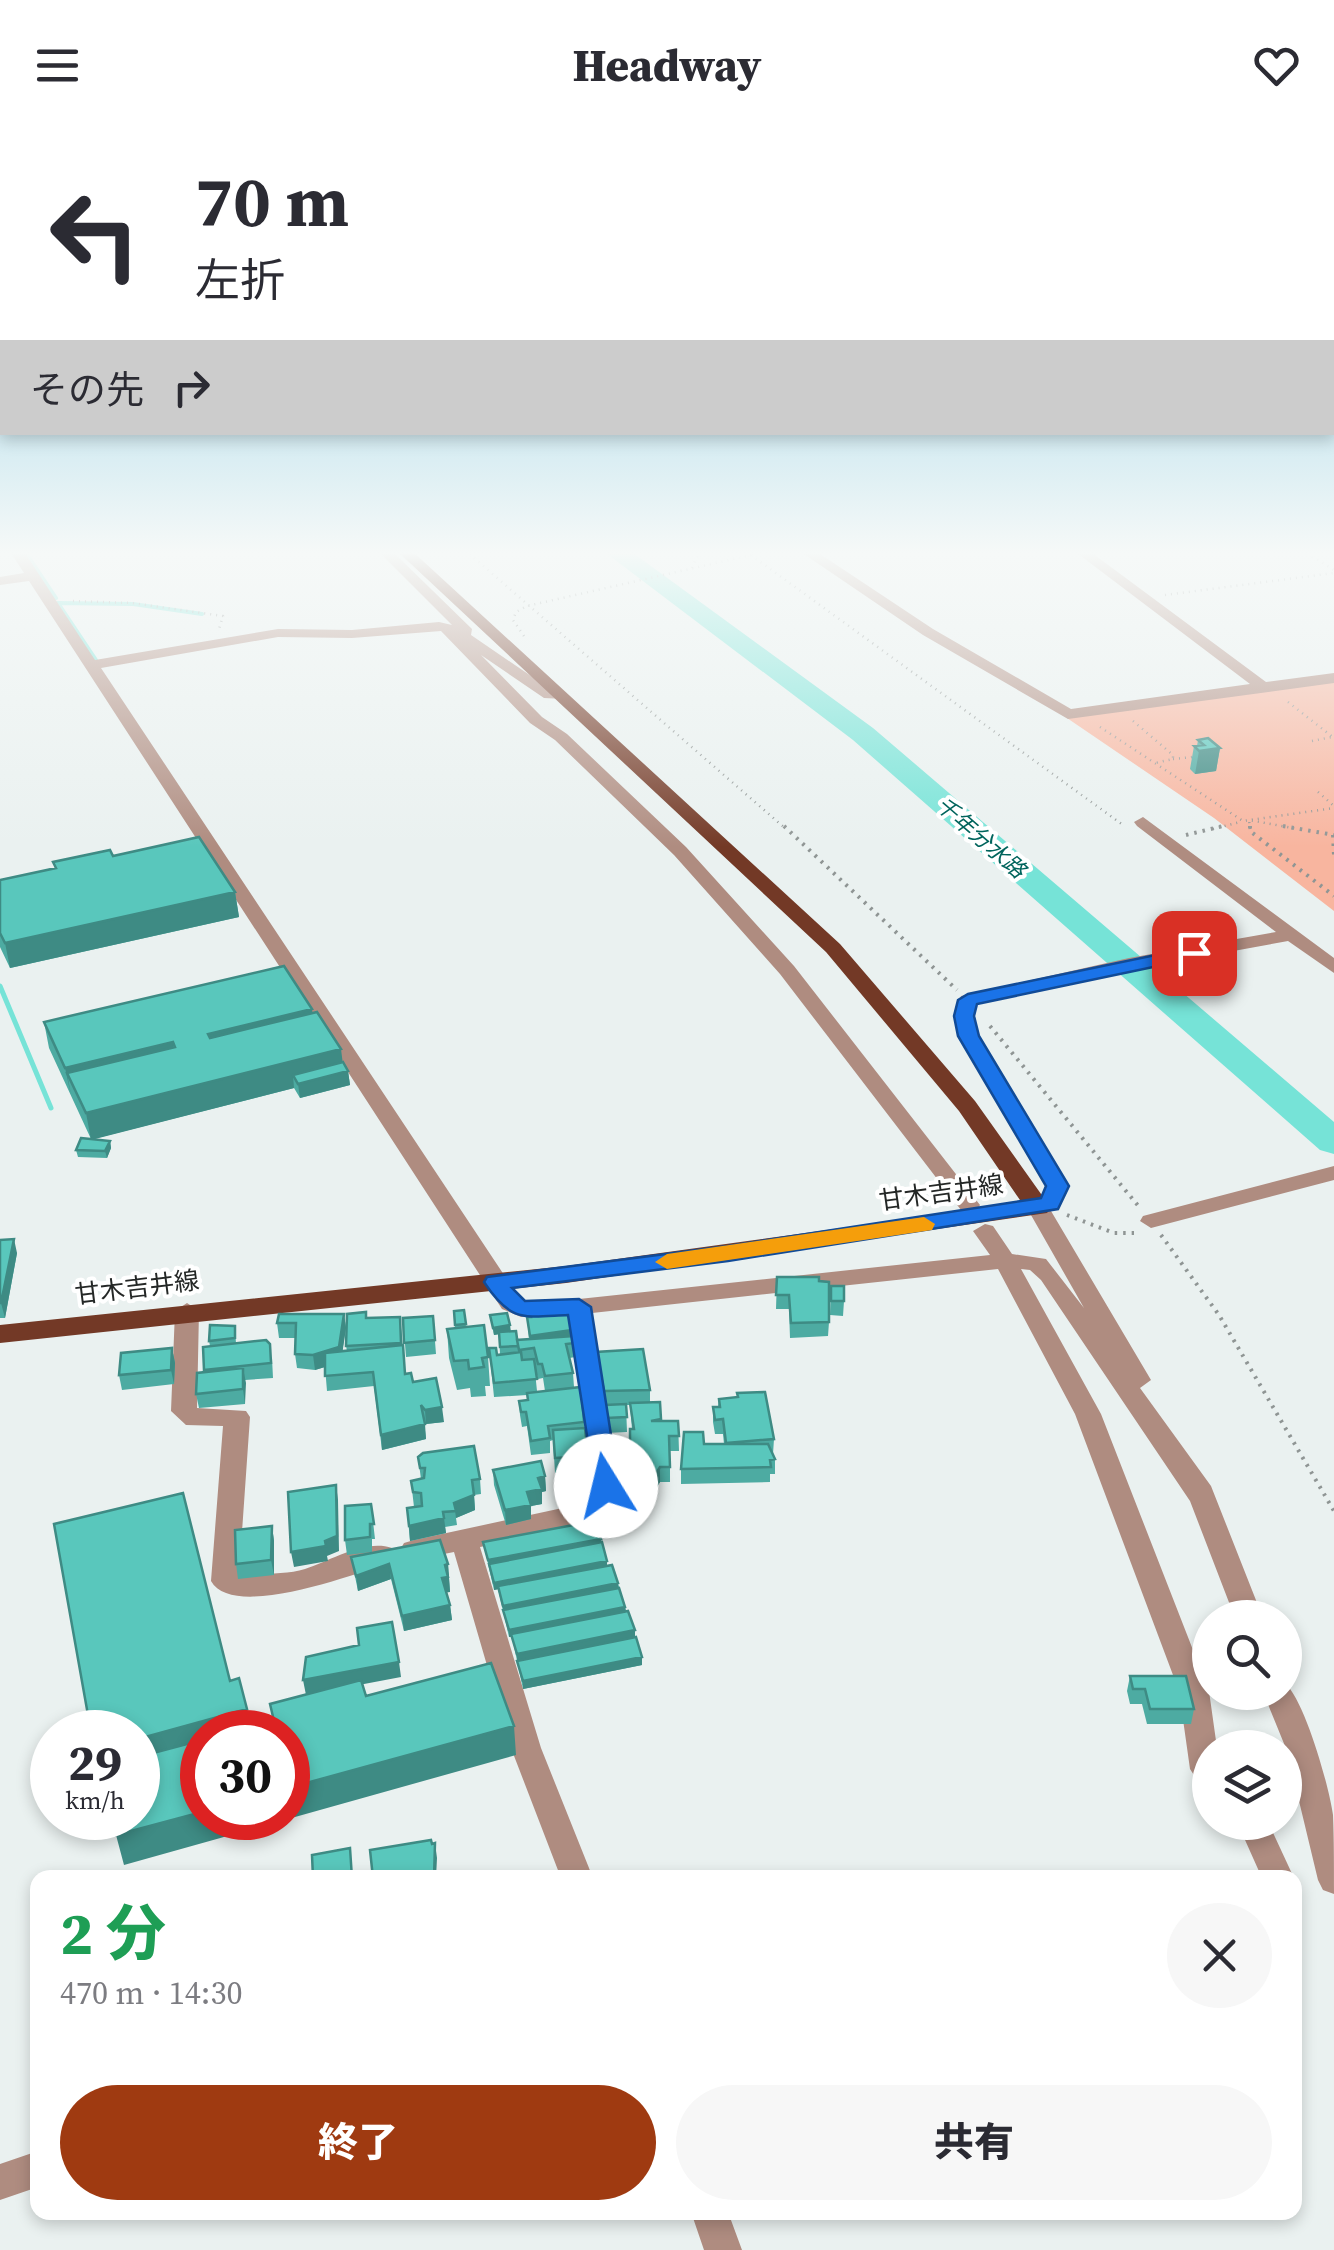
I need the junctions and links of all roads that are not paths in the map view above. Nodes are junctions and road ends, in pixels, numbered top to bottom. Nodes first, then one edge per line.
1 (79, 649) edge
2 (177, 649) edge
3 (468, 649) edge
4 (482, 649) edge
5 (508, 649) edge
6 (957, 649) edge
7 (1213, 649) edge
8 (90, 665) junction
9 (1334, 678) edge
10 (1269, 690) junction
11 (558, 696) junction
12 (1145, 824) road end
13 (1291, 935) junction
14 (1334, 967) edge
15 (1334, 1173) edge
16 (970, 1205) dead end
17 (1044, 1206) junction
18 (1155, 1227) road end
19 (985, 1231) dead end
20 (1006, 1262) junction
21 (496, 1282) junction
22 (579, 1307) junction
23 (187, 1311) junction
24 (0, 1334) edge
25 (1202, 1499) junction
26 (465, 1542) junction
27 (1242, 1600) edge
28 (1285, 1710) edge
29 (1199, 1730) edge
30 (1260, 1840) edge
31 (574, 1870) edge
32 (1274, 1870) edge
33 (1334, 1880) edge
34 (30, 2173) edge
35 (0, 2182) edge
36 (712, 2220) edge
37 (724, 2250) edge

1 - 8 street
2 - 8 street
3 - 16 street
4 - 11 street
5 - 11 main road, 甘木吉井線
6 - 10 street
7 - 10 street
8 - 21 street
9 - 10 street
11 - 17 main road, 甘木吉井線
12 - 13 street
13 - 14 street
13 - 17 street
15 - 18 street
17 - 21 main road, 甘木吉井線
17 - 25 street
19 - 20 street
20 - 22 street
20 - 25 street
20 - 29 street
21 - 22 street
21 - 23 main road, 甘木吉井線
22 - 26 street
23 - 24 main road, 甘木吉井線
23 - 26 street
25 - 27 street
26 - 31 street
28 - 33 street
30 - 32 street
34 - 35 street
36 - 37 street

